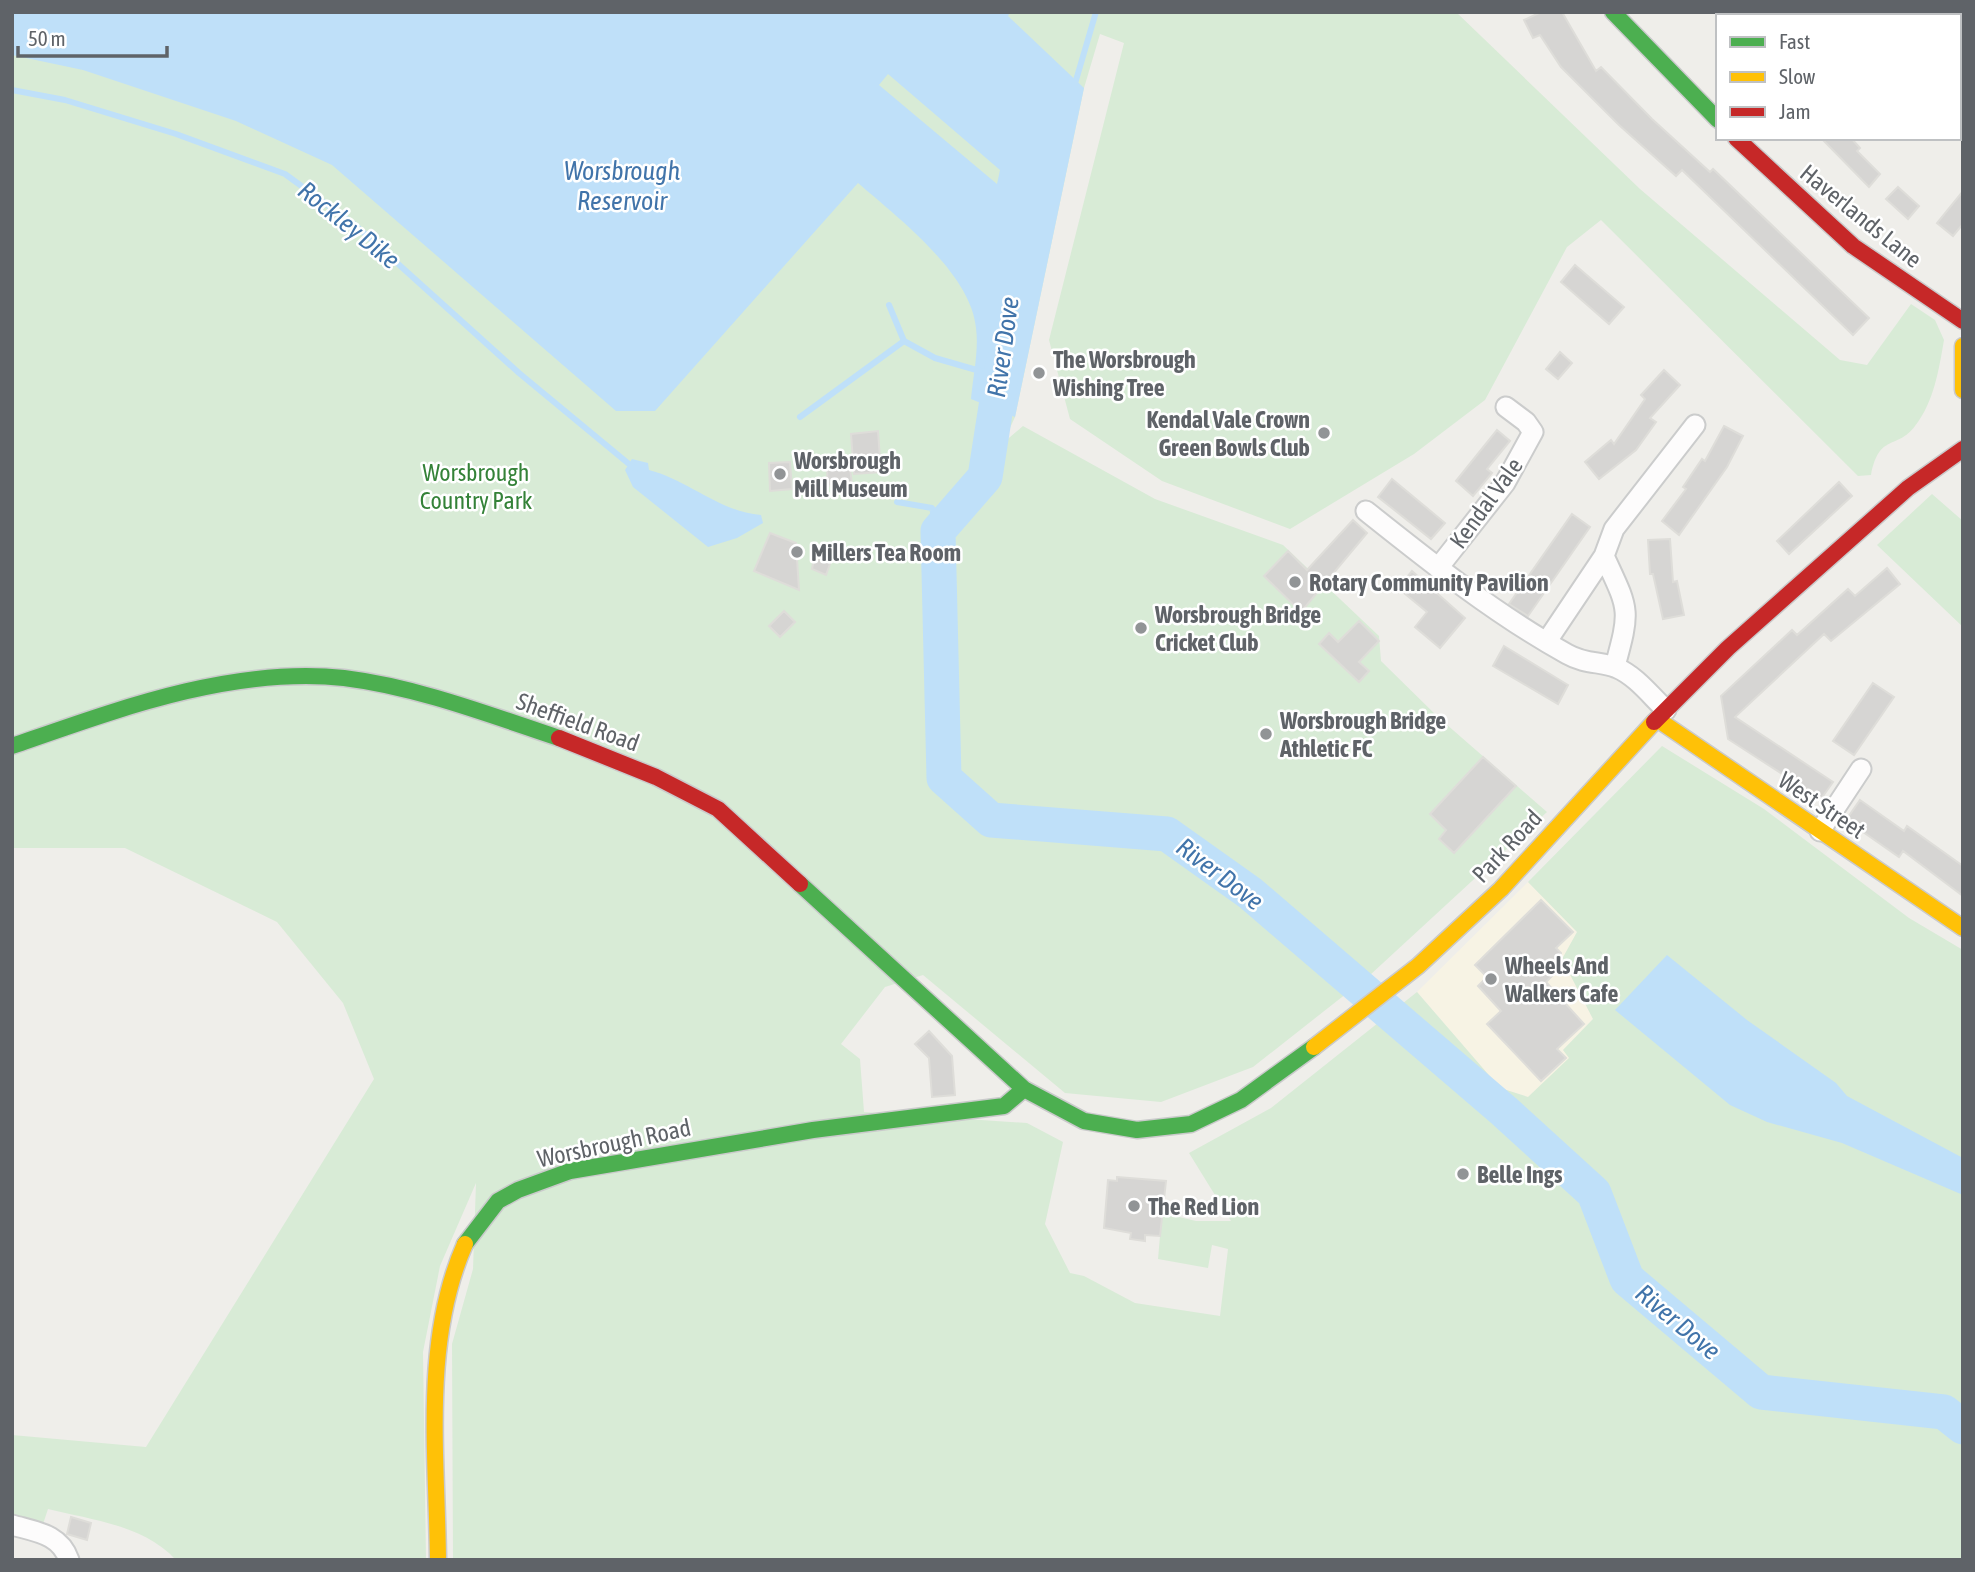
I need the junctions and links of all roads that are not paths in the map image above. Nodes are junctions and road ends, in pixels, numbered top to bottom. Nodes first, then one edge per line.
1 (1613, 12) edge
2 (1716, 118) edge
3 (1738, 140) edge
4 (1963, 321) edge
5 (1963, 346) edge
6 (1963, 390) edge
7 (1506, 407) dead end
8 (1695, 425) dead end
9 (1963, 449) edge
10 (1366, 511) dead end
11 (1604, 556) junction
12 (1438, 568) junction
13 (1547, 641) junction
14 (1615, 666) junction
15 (1661, 714) junction
16 (12, 746) edge
17 (1861, 769) dead end
18 (1820, 831) junction
19 (1963, 928) edge
20 (1024, 1089) junction
21 (12, 1525) edge
22 (69, 1560) edge
23 (438, 1560) edge

1 - 2 main road
3 - 4 main road, Haverlands Lane
5 - 6 main road
7 - 12 street, Kendal Vale
8 - 11 street
9 - 15 main road, Park Road
10 - 12 street, Kendal Vale
11 - 13 street
11 - 14 street
12 - 13 street, Kendal Vale
13 - 14 street, Kendal Vale
14 - 15 street
15 - 18 main road, West Street
15 - 20 main road, Park Road
16 - 20 main road, Sheffield Road
17 - 18 street
18 - 19 main road, West Street
20 - 23 main road, Worsbrough Road
21 - 22 street

